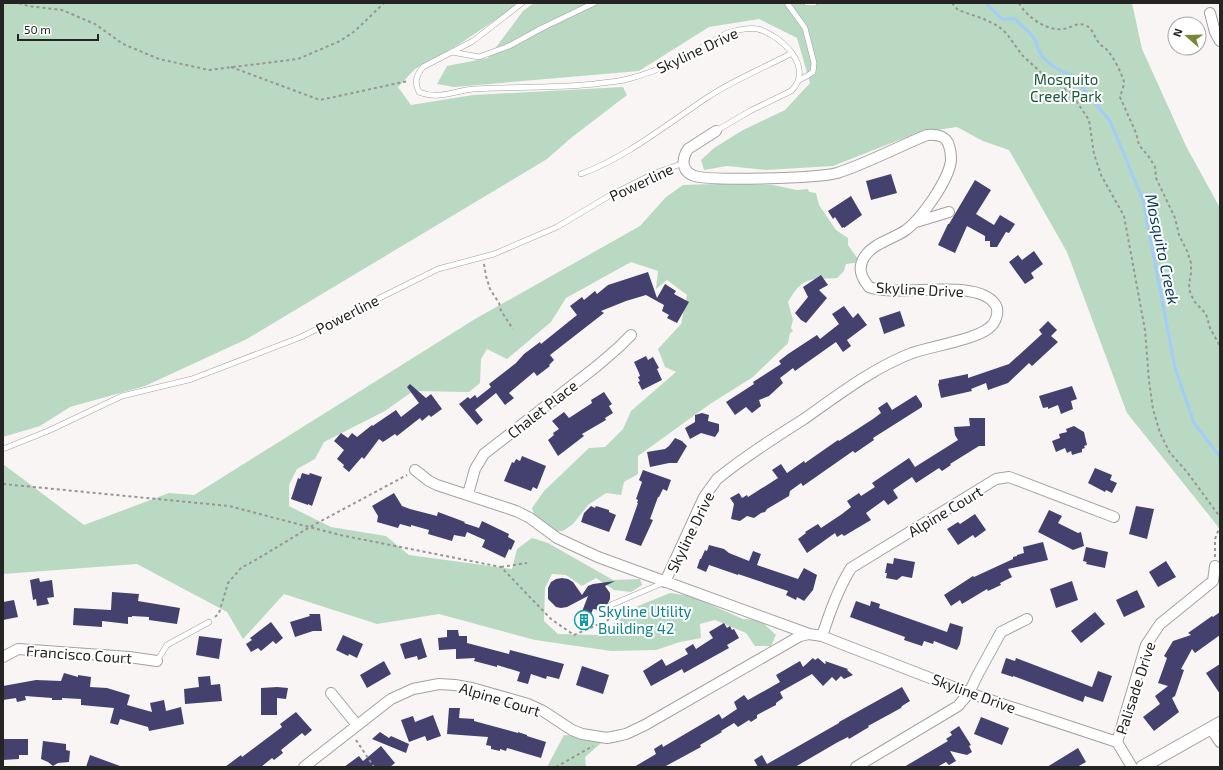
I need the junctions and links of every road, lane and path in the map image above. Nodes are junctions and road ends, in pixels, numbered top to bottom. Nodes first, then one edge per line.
1 (19, 3) edge
2 (384, 3) edge
3 (522, 3) edge
4 (594, 3) edge
5 (787, 3) edge
6 (807, 3) edge
7 (814, 3) edge
8 (952, 3) edge
9 (1019, 3) edge
10 (1210, 13) dead end
11 (1220, 41) edge
12 (452, 52) junction
13 (792, 53) junction
14 (229, 67) junction
15 (415, 79) junction
16 (799, 80) junction
17 (716, 131) joint
18 (684, 163) junction
19 (581, 174) dead end
20 (950, 212) dead end
21 (916, 222) junction
22 (484, 257) junction
23 (513, 329) dead end
24 (631, 335) dead end
25 (1220, 346) edge
26 (3, 449) edge
27 (415, 470) joint
28 (3, 484) edge
29 (468, 494) junction
30 (1114, 517) dead end
31 (1220, 517) edge
32 (1220, 526) edge
33 (310, 527) junction
34 (526, 563) dead end
35 (1215, 566) joint
36 (501, 567) junction
37 (665, 582) junction
38 (613, 605) joint
39 (1027, 619) dead end
40 (209, 622) joint
41 (809, 634) junction
42 (822, 636) junction
43 (3, 657) edge
44 (157, 661) joint
45 (331, 693) dead end
46 (970, 693) junction
47 (1216, 726) edge
48 (353, 728) junction
49 (607, 738) junction
50 (1117, 742) junction
51 (1220, 742) edge
52 (304, 767) edge
53 (374, 767) edge
54 (556, 767) edge
55 (856, 767) edge
56 (1132, 767) edge
57 (1142, 767) edge

1 - 14 path
2 - 14 path
3 - 12 lane
4 - 12 lane
5 - 16 lane
6 - 7 lane
8 - 31 path
9 - 25 path
10 - 11 street
12 - 15 lane
13 - 15 lane, Skyline Drive
13 - 16 lane, Skyline Drive
13 - 19 lane
14 - 15 path
16 - 17 lane
17 - 18 street
18 - 21 street, Skyline Drive
18 - 22 lane, Powerline
20 - 21 street
21 - 37 street, Skyline Drive
22 - 23 path
22 - 26 lane, Powerline
24 - 29 street, Chalet Place
27 - 29 street
27 - 33 path
28 - 33 path
29 - 37 street
30 - 42 street, Alpine Court
32 - 35 path
33 - 36 path
33 - 40 path
34 - 36 path
35 - 50 street, Palisade Drive
36 - 38 path
37 - 38 lane
37 - 41 street, Skyline Drive
39 - 46 street
40 - 44 lane
41 - 42 street, Skyline Drive
41 - 49 street, Alpine Court
42 - 46 street, Skyline Drive
43 - 44 street, Francisco Court
45 - 48 street
46 - 50 street, Skyline Drive
46 - 55 street
47 - 51 street
47 - 57 street
48 - 49 street, Alpine Court
48 - 52 street, Alpine Court
48 - 53 path
49 - 54 path
50 - 56 street

